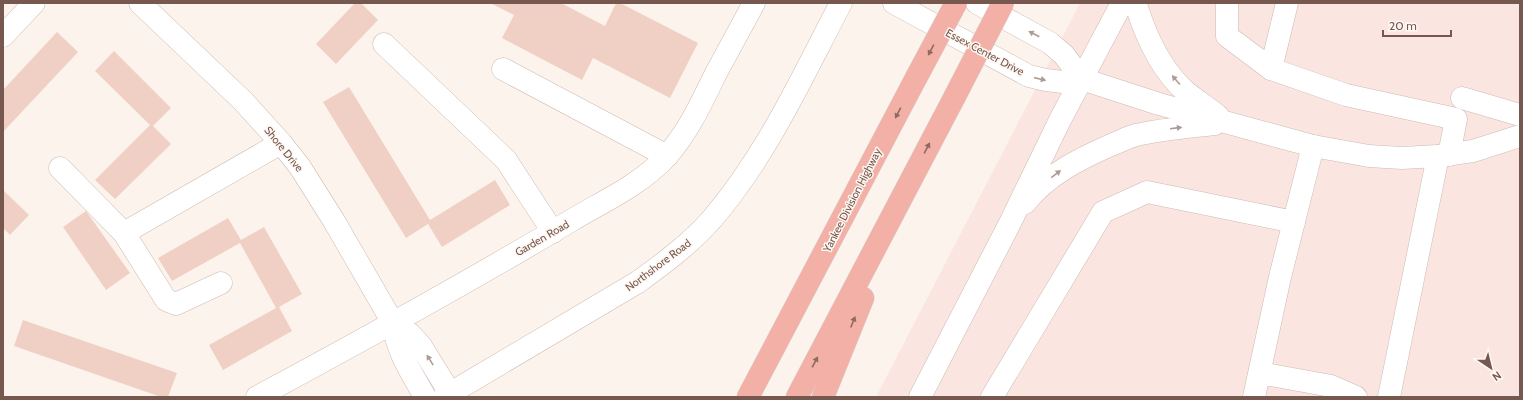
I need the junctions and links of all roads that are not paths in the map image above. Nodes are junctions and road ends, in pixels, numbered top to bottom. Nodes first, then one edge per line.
1 (34, 3) edge
2 (842, 3) edge
3 (894, 3) edge
4 (956, 3) edge
5 (977, 3) edge
6 (1004, 3) edge
7 (1122, 3) edge
8 (1136, 3) edge
9 (1227, 3) edge
10 (1287, 3) edge
11 (147, 5) edge
12 (747, 5) edge
13 (3, 36) edge
14 (384, 44) dead end
15 (502, 69) dead end
16 (1271, 69) junction
17 (1082, 79) junction
18 (1462, 98) dead end
19 (1520, 115) edge
20 (1227, 123) junction
21 (1520, 136) edge
22 (281, 143) junction
23 (1313, 146) junction
24 (1444, 155) junction
25 (667, 156) junction
26 (60, 168) dead end
27 (911, 178) junction
28 (1294, 222) junction
29 (1010, 223) junction
30 (554, 232) junction
31 (124, 233) junction
32 (816, 270) junction
33 (221, 283) dead end
34 (393, 323) junction
35 (1260, 373) junction
36 (447, 395) edge
37 (257, 397) edge
38 (425, 397) edge
39 (737, 397) edge
40 (748, 397) edge
41 (797, 397) edge
42 (823, 397) edge
43 (920, 397) edge
44 (992, 397) edge
45 (1254, 397) edge
46 (1356, 397) edge
47 (1389, 397) edge

1 - 13 street
2 - 36 street, Northshore Road
3 -> 17 street, Essex Center Drive
4 -> 32 highway, Yankee Division Highway, bridge
17 -> 5 street
27 -> 6 highway, bridge
7 - 17 street
20 -> 8 street
9 - 16 street
10 - 16 street
11 - 22 street, Shore Drive
12 - 25 street, Garden Road
14 - 30 street
15 - 25 street
16 - 24 street
17 - 20 street
17 - 29 street
18 - 19 street
20 - 23 street
29 -> 20 street
21 - 24 street
22 - 31 street
22 - 34 street, Shore Drive
23 - 24 street
23 - 28 street
24 - 47 street
25 - 30 street, Garden Road
26 - 31 street
41 -> 27 highway
42 -> 27 highway
28 - 35 street
28 - 44 street
29 - 43 street
30 - 34 street, Garden Road
31 - 33 street
32 - 39 highway
32 - 40 highway, Yankee Division Highway
36 -> 34 street, Shore Drive
34 - 37 street, Garden Road
34 - 38 street, Shore Drive
35 - 45 street
35 - 46 street

